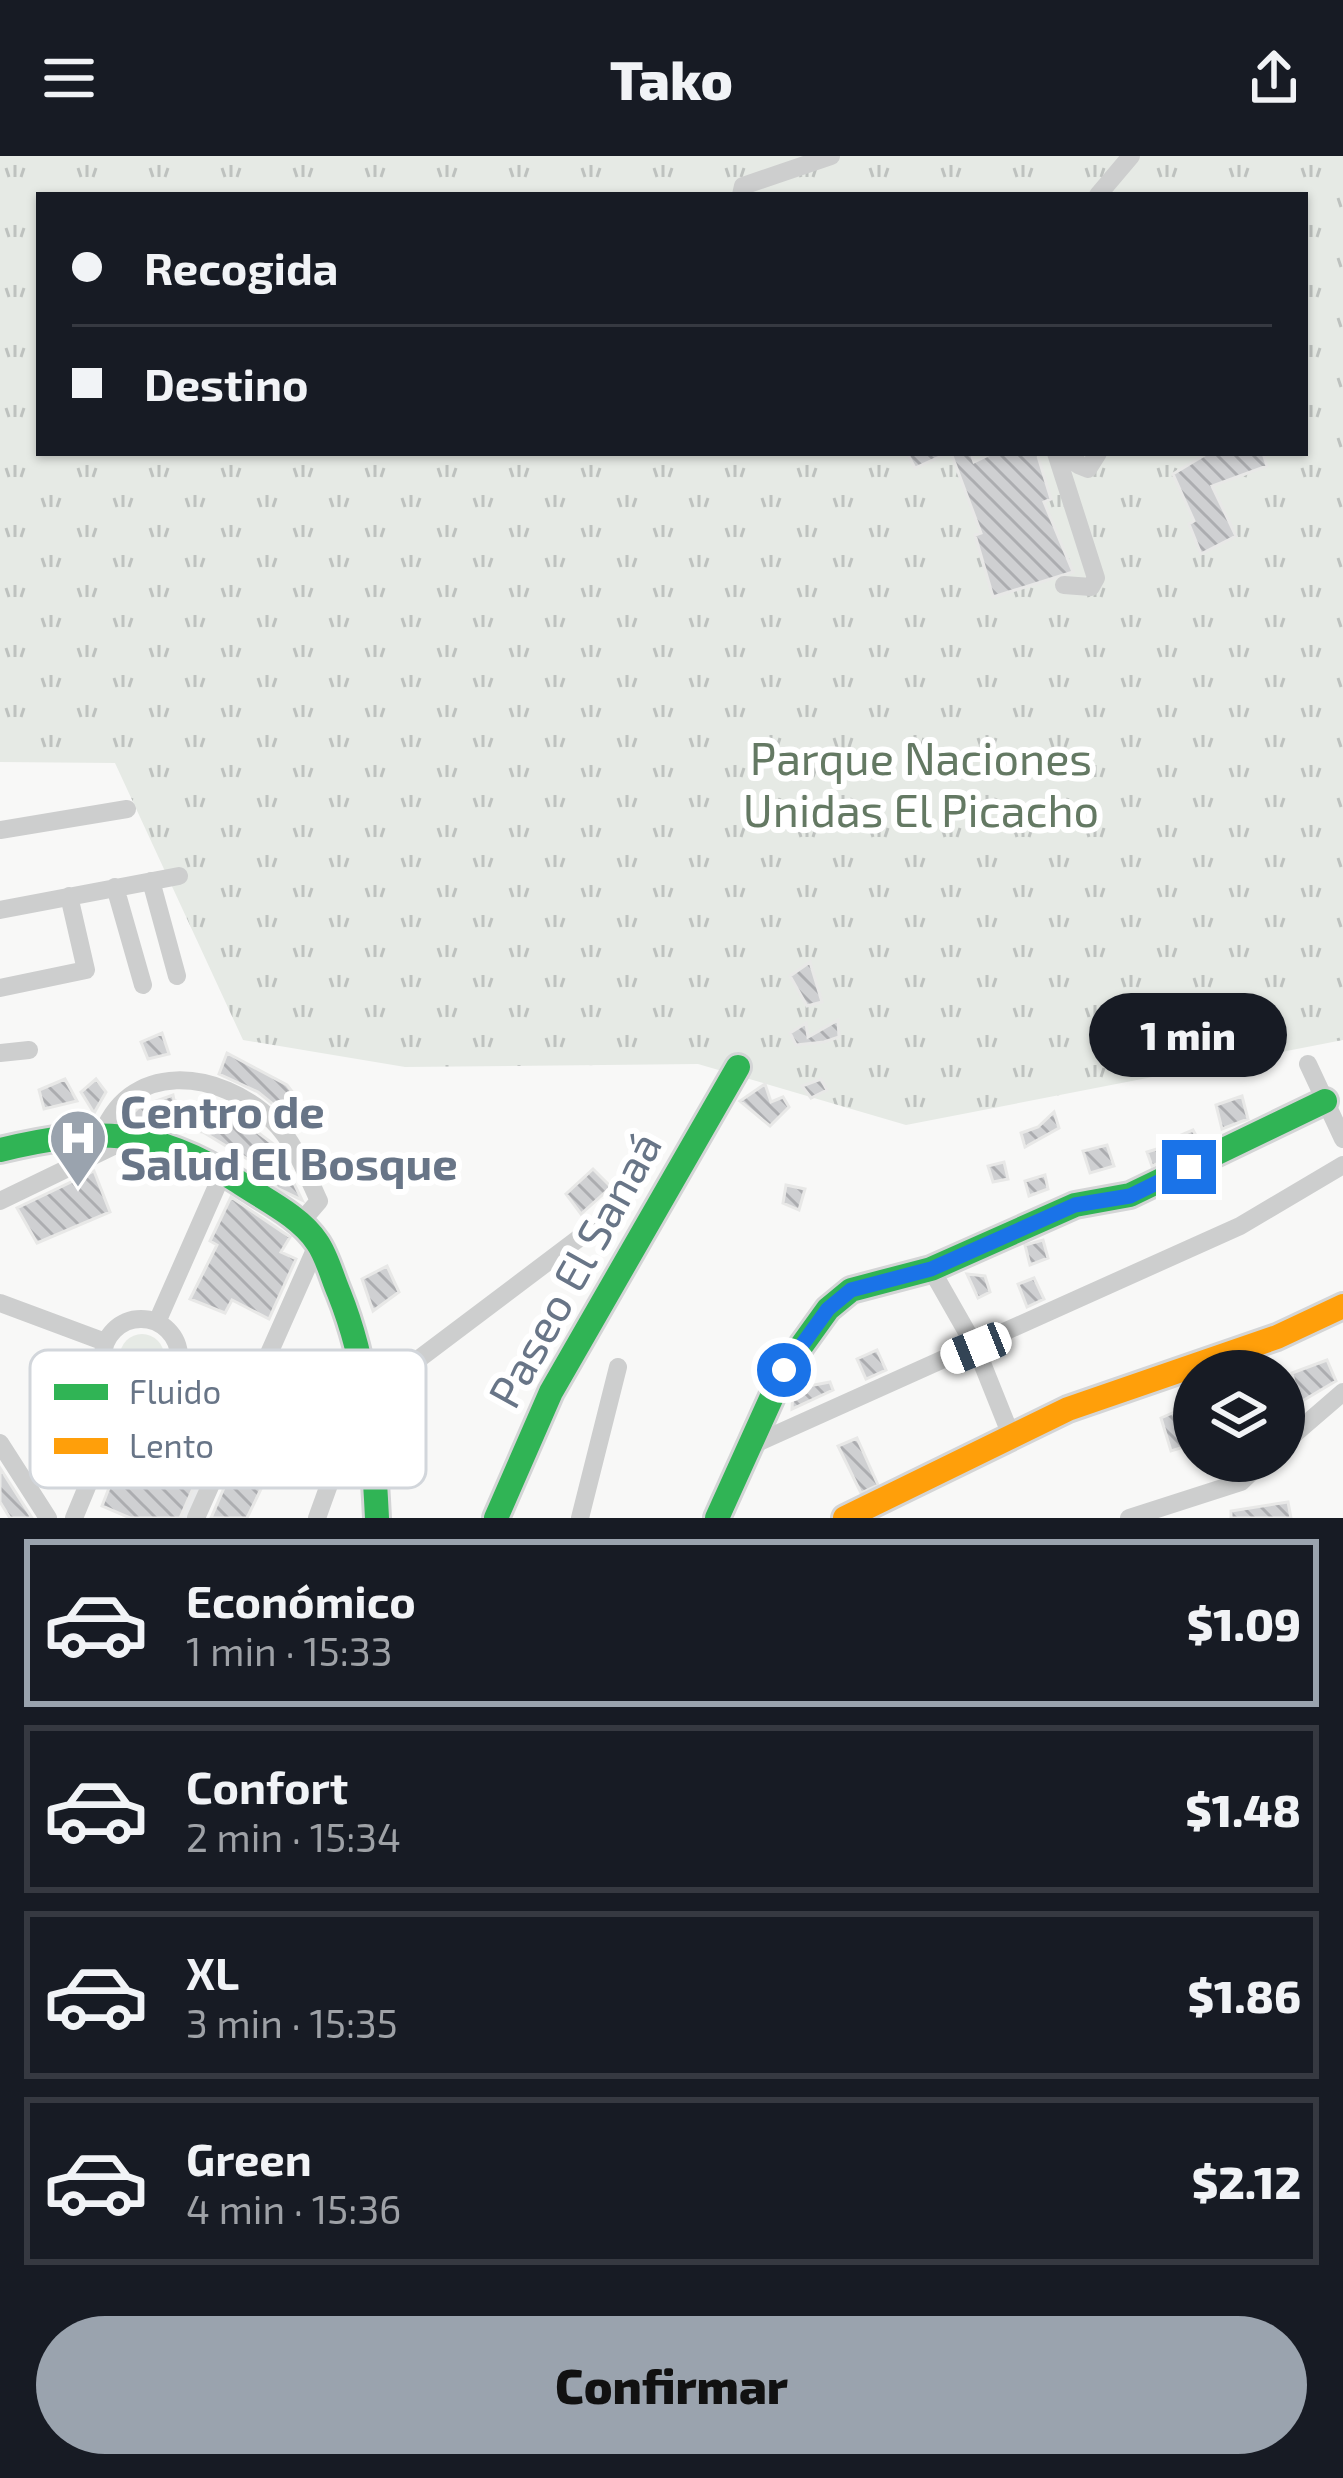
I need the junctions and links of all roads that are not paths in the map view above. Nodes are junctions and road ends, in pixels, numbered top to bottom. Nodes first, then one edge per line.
1 (831, 156) edge
2 (1131, 156) edge
3 (742, 190) edge
4 (1101, 192) edge
5 (1057, 456) edge
6 (1074, 456) edge
7 (1096, 456) edge
8 (1064, 585) dead end
9 (127, 809) dead end
10 (0, 830) edge
11 (179, 876) dead end
12 (151, 881) junction
13 (115, 887) junction
14 (69, 896) junction
15 (0, 910) edge
16 (177, 976) dead end
17 (143, 985) dead end
18 (0, 988) edge
19 (29, 1050) dead end
20 (0, 1053) edge
21 (1308, 1064) dead end
22 (738, 1067) dead end
23 (1325, 1101) junction
24 (1343, 1139) edge
25 (111, 1141) junction
26 (0, 1150) edge
27 (1343, 1165) edge
28 (224, 1170) junction
29 (0, 1201) edge
30 (619, 1208) dead end
31 (300, 1223) junction
32 (319, 1243) junction
33 (931, 1269) junction
34 (0, 1304) edge
35 (1343, 1306) edge
36 (157, 1322) junction
37 (105, 1342) junction
38 (976, 1348) junction
39 (105, 1350) edge
40 (179, 1350) edge
41 (271, 1350) edge
42 (358, 1350) edge
43 (426, 1354) edge
44 (618, 1367) dead end
45 (1343, 1392) edge
46 (1305, 1425) edge
47 (1012, 1438) junction
48 (0, 1443) edge
49 (750, 1446) junction
50 (512, 1473) junction
51 (1241, 1482) edge
52 (86, 1488) edge
53 (210, 1488) edge
54 (328, 1488) edge
55 (376, 1488) edge
56 (48, 1518) edge
57 (74, 1518) edge
58 (196, 1518) edge
59 (317, 1518) edge
60 (377, 1518) edge
61 (482, 1518) edge
62 (496, 1518) edge
63 (580, 1518) edge
64 (717, 1518) edge
65 (845, 1518) edge
66 (1129, 1518) edge

1 - 3 street
2 - 4 street
5 - 8 street
6 - 7 street
9 - 10 street
11 - 12 street
12 - 13 street
12 - 16 street
13 - 14 street
13 - 17 street
14 - 15 street
14 - 18 street
19 - 20 street
21 - 23 street
22 - 50 street, Paseo El Sanaá
23 - 24 street
23 - 33 street
25 - 26 street
25 - 28 street
25 - 29 street
25 - 31 street
27 - 38 street
28 - 31 street
28 - 36 street
30 - 43 street
31 - 32 street
32 - 41 street
32 - 42 street
33 - 38 street
33 - 49 street
34 - 37 street
35 - 47 street
36 - 37 street
36 - 40 street
37 - 39 street
38 - 47 street
38 - 49 street
44 - 63 street
45 - 46 street
47 - 65 street
48 - 56 street
49 - 64 street
50 - 61 street
50 - 62 street, Paseo El Sanaá
51 - 66 street
52 - 57 street
53 - 58 street
54 - 59 street
55 - 60 street

